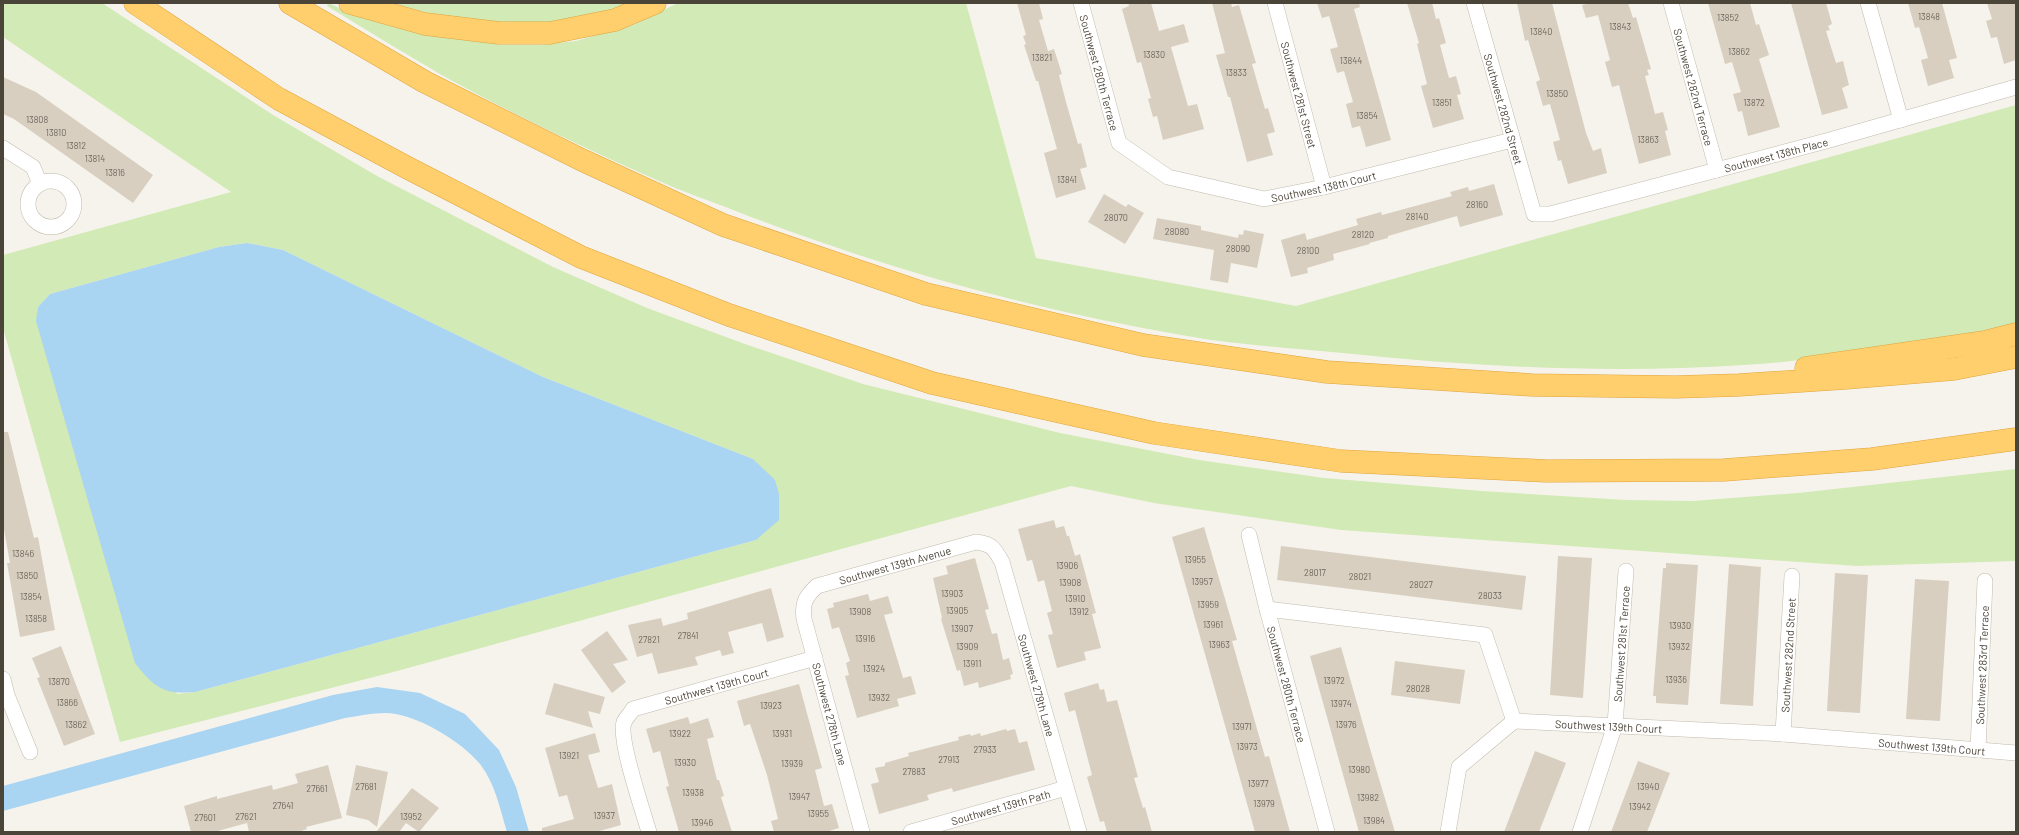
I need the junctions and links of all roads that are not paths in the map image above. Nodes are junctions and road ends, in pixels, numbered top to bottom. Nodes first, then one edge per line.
1 (135, 3) edge
2 (290, 3) edge
3 (350, 3) edge
4 (655, 3) edge
5 (1081, 3) edge
6 (1275, 3) edge
7 (1474, 3) edge
8 (1671, 3) edge
9 (1868, 3) edge
10 (2016, 87) edge
11 (1901, 120) junction
12 (1512, 140) junction
13 (1119, 142) joint
14 (3, 148) edge
15 (1718, 170) junction
16 (40, 184) dead end
17 (1324, 187) junction
18 (1534, 214) joint
19 (2016, 334) edge
20 (2016, 357) edge
21 (1739, 385) junction
22 (2016, 439) edge
23 (1962, 448) junction
24 (2016, 454) edge
25 (1249, 535) dead end
26 (987, 543) joint
27 (1626, 571) dead end
28 (1792, 576) dead end
29 (1985, 581) dead end
30 (806, 596) joint
31 (1267, 609) junction
32 (815, 658) junction
33 (3, 679) edge
34 (5, 695) edge
35 (1514, 721) junction
36 (1615, 725) junction
37 (1783, 734) junction
38 (1978, 750) junction
39 (30, 752) dead end
40 (2015, 753) edge
41 (1066, 788) junction
42 (649, 832) edge
43 (862, 832) edge
44 (912, 832) edge
45 (1079, 832) edge
46 (1327, 832) edge
47 (1448, 832) edge
48 (1580, 832) edge

1 - 23 highway
2 - 21 highway
3 - 4 highway
5 - 13 street, Southwest 280th Terrace
6 - 17 street, Southwest 281st Street
7 - 12 street, Southwest 282nd Street
8 - 15 street, Southwest 282nd Terrace
9 - 11 street
10 - 11 street, Southwest 138th Place
11 - 15 street, Southwest 138th Place
12 - 17 street, Southwest 138th Court
12 - 18 street, Southwest 282nd Street
13 - 17 street, Southwest 138th Court
14 - 16 street
15 - 18 street, Southwest 138th Place
19 - 21 highway
20 - 21 highway
22 - 23 highway
23 - 24 highway
25 - 31 street, Southwest 280th Terrace
26 - 30 street, Southwest 139th Avenue
26 - 41 street, Southwest 279th Lane
27 - 36 street, Southwest 281st Terrace
28 - 37 street, Southwest 282nd Street
29 - 38 street, Southwest 283rd Terrace
30 - 32 street, Southwest 278th Lane
31 - 35 street
31 - 46 street, Southwest 280th Terrace
32 - 42 street, Southwest 139th Court
32 - 43 street, Southwest 278th Lane
33 - 34 street
34 - 39 street
35 - 36 street, Southwest 139th Court
35 - 47 street
36 - 37 street, Southwest 139th Court
36 - 48 street, Southwest 281st Terrace
37 - 38 street, Southwest 139th Court
38 - 40 street, Southwest 139th Court
41 - 44 street, Southwest 139th Path
41 - 45 street, Southwest 279th Lane

